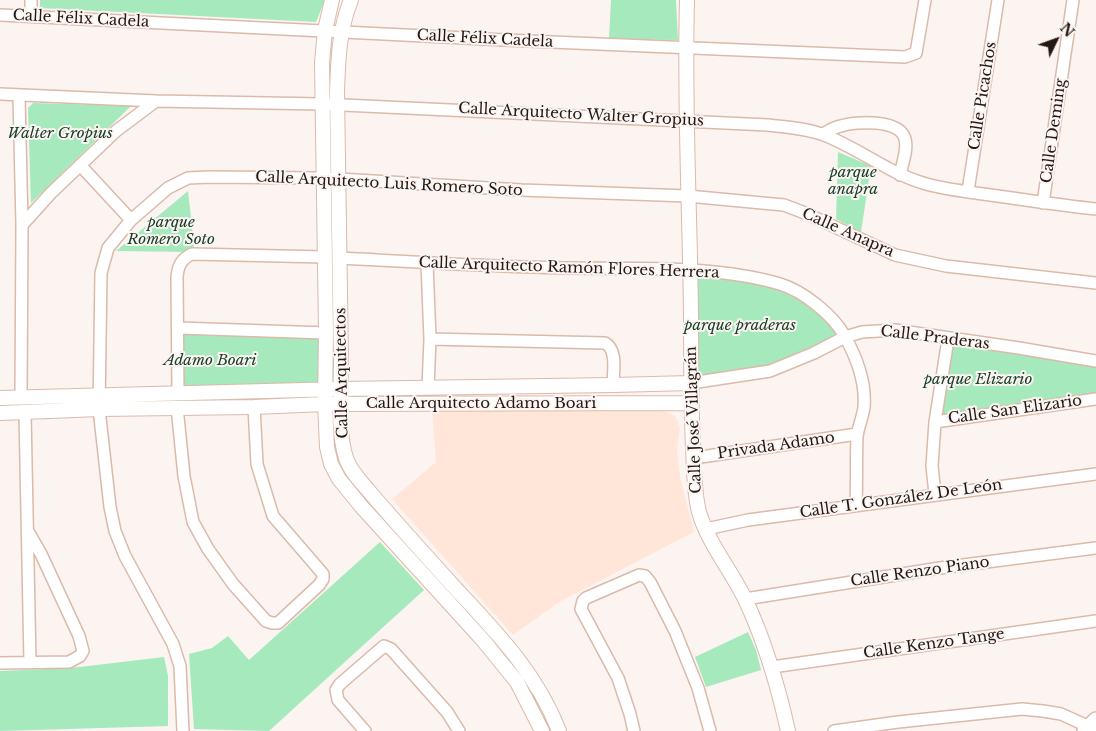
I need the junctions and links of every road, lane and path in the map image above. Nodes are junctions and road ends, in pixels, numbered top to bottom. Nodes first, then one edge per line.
1 (31, 0) edge
2 (332, 0) edge
3 (350, 0) edge
4 (687, 0) edge
5 (925, 0) edge
6 (998, 0) edge
7 (1073, 0) edge
8 (0, 15) edge
9 (31, 16) junction
10 (325, 30) junction
11 (341, 31) junction
12 (685, 48) junction
13 (0, 94) edge
14 (20, 96) junction
15 (156, 102) junction
16 (322, 104) junction
17 (337, 104) junction
18 (685, 120) junction
19 (823, 134) junction
20 (80, 166) junction
21 (900, 174) junction
22 (323, 178) junction
23 (339, 178) junction
24 (968, 192) junction
25 (688, 196) junction
26 (1043, 203) junction
27 (1096, 209) edge
28 (131, 220) junction
29 (22, 225) junction
30 (325, 257) junction
31 (340, 258) junction
32 (427, 263) junction
33 (690, 270) junction
34 (1096, 284) edge
35 (179, 328) junction
36 (326, 333) junction
37 (845, 337) junction
38 (430, 339) junction
39 (948, 339) junction
40 (1096, 359) edge
41 (691, 383) junction
42 (613, 385) junction
43 (428, 388) junction
44 (325, 389) junction
45 (341, 389) junction
46 (21, 397) junction
47 (0, 398) edge
48 (1096, 398) edge
49 (178, 400) junction
50 (99, 402) junction
51 (692, 402) junction
52 (325, 404) junction
53 (340, 404) junction
54 (254, 407) junction
55 (0, 413) edge
56 (25, 413) junction
57 (935, 422) junction
58 (857, 434) junction
59 (694, 458) junction
60 (1096, 474) edge
61 (935, 494) junction
62 (856, 505) junction
63 (706, 529) junction
64 (29, 533) junction
65 (417, 546) junction
66 (1096, 548) edge
67 (406, 556) junction
68 (744, 599) junction
69 (1096, 621) edge
70 (30, 662) junction
71 (0, 664) edge
72 (772, 667) junction
73 (1092, 727) edge
74 (183, 731) edge
75 (364, 731) edge
76 (459, 731) edge
77 (542, 731) edge
78 (559, 731) edge
79 (634, 731) edge
80 (710, 731) edge
81 (788, 731) edge
82 (834, 731) edge

1 - 9 street
2 - 10 street, Calle Arquitectos
3 - 11 street, Calle Arquitectos
4 - 12 street, Calle José Villagrán
5 - 12 street, Calle Félix Cadela
6 - 24 street, Calle Picachos
7 - 26 street, Calle Deming
8 - 9 street, Calle Félix Cadela
9 - 10 street, Calle Félix Cadela
10 - 11 street, Calle Félix Cadela
10 - 16 street, Calle Arquitectos
11 - 12 street, Calle Félix Cadela
11 - 17 street, Calle Arquitectos
12 - 18 street, Calle José Villagrán
13 - 14 street
14 - 15 street
14 - 29 street
15 - 16 street
15 - 20 street
16 - 17 street, Calle Arquitecto Walter Gropius
16 - 22 street, Calle Arquitectos
17 - 18 street, Calle Arquitecto Walter Gropius
17 - 23 street, Calle Arquitectos
18 - 19 street, Calle Arquitecto Walter Gropius
18 - 25 street, Calle José Villagrán
19 - 21 street, Calle Arquitecto Walter Gropius
19 - 21 street
20 - 28 street
20 - 29 street
21 - 24 street, Calle Arquitecto Walter Gropius
22 - 23 street, Calle Arquitecto Luis Romero Soto
22 - 28 street, Calle Arquitecto Luis Romero Soto
22 - 30 street, Calle Arquitectos
23 - 25 street, Calle Arquitecto Luis Romero Soto
23 - 31 street, Calle Arquitectos
24 - 26 street, Calle Arquitecto Walter Gropius
25 - 33 street, Calle José Villagrán
25 - 34 street, Calle Anapra
26 - 27 street, Calle Arquitecto Walter Gropius
28 - 50 street, Calle Arquitecto Luis Romero Soto
29 - 46 street
30 - 35 street
30 - 36 street, Calle Arquitectos
31 - 32 street, Calle Arquitecto Ramón Flores Herrera
31 - 45 street, Calle Arquitectos
32 - 33 street, Calle Arquitecto Ramón Flores Herrera
32 - 38 street
33 - 37 street, Calle Arquitecto Ramón Flores Herrera
33 - 41 street, Calle José Villagrán
35 - 36 street
35 - 49 street
36 - 44 street, Calle Arquitectos
37 - 39 street, Calle Praderas
37 - 41 street, Calle Praderas
37 - 58 street, Calle Arquitecto Ramón Flores Herrera
38 - 42 street
38 - 43 street
39 - 40 street, Calle Praderas
39 - 57 street
41 - 42 street, Calle Arquitecto Adamo Boari
41 - 51 street, Calle José Villagrán
42 - 43 street, Calle Arquitecto Adamo Boari
43 - 45 street, Calle Arquitecto Adamo Boari
44 - 45 street, Calle Arquitecto Adamo Boari
44 - 49 street, Calle Arquitecto Adamo Boari
44 - 52 street, Calle Arquitectos
45 - 53 street, Calle Arquitectos
46 - 47 street, Calle Arquitecto Adamo Boari
46 - 50 street, Calle Arquitecto Adamo Boari
48 - 57 street, Calle San Elizario
49 - 50 street, Calle Arquitecto Adamo Boari
49 - 54 street, Calle Arquitecto Adamo Boari
49 - 54 street
50 - 56 street, Calle Arquitecto Adamo Boari
50 - 74 street, Calle Arquitecto Luis Romero Soto
51 - 53 street, Calle Arquitecto Adamo Boari
51 - 59 street, Calle José Villagrán
52 - 53 street, Calle Arquitecto Adamo Boari
52 - 54 street, Calle Arquitecto Adamo Boari
52 - 67 street, Calle Arquitectos
53 - 65 street, Calle Arquitectos
55 - 56 street, Calle Arquitecto Adamo Boari
56 - 64 street
57 - 61 street
58 - 59 street, Privada Adamo
58 - 62 street, Calle Arquitecto Ramón Flores Herrera
59 - 63 street, Calle José Villagrán
60 - 61 street, Calle T. González De León
61 - 62 street, Calle T. González De León
62 - 63 street, Calle T. González De León
63 - 68 street, Calle José Villagrán
64 - 70 street
64 - 70 street
65 - 67 street
65 - 78 street, Calle Arquitectos
66 - 68 street, Calle Renzo Piano
67 - 77 street, Calle Arquitectos
68 - 72 street, Calle José Villagrán
69 - 72 street, Calle Kenzo Tange
70 - 71 street
72 - 81 street, Calle José Villagrán
73 - 82 street
75 - 76 street
79 - 80 street

